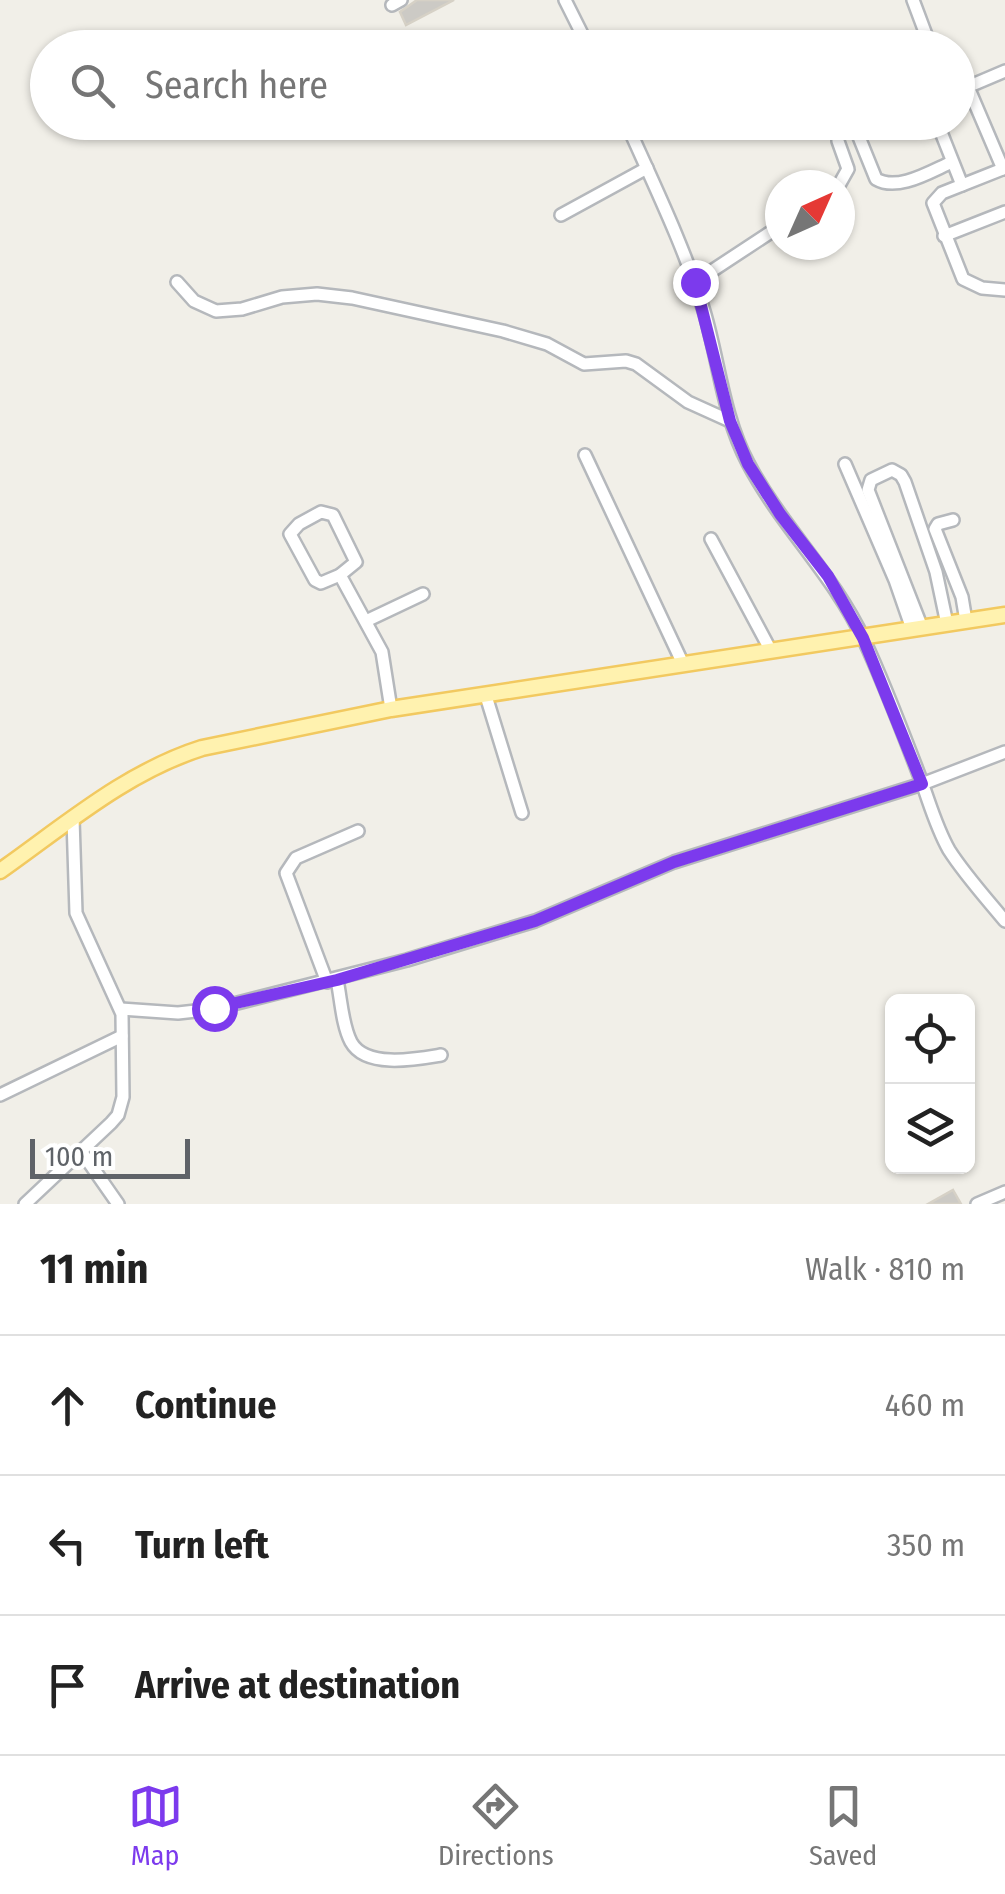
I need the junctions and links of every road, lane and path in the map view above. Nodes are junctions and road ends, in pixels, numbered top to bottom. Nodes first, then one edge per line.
1 (565, 0) edge
2 (913, 0) edge
3 (580, 30) edge
4 (924, 30) edge
5 (1004, 73) edge
6 (975, 84) edge
7 (975, 112) edge
8 (634, 140) edge
9 (838, 140) edge
10 (860, 140) edge
11 (944, 140) edge
12 (952, 162) junction
13 (647, 168) junction
14 (1004, 168) edge
15 (848, 170) edge
16 (962, 185) junction
17 (1005, 212) edge
18 (561, 215) dead end
19 (765, 236) edge
20 (944, 236) junction
21 (178, 282) dead end
22 (695, 282) junction
23 (1005, 290) edge
24 (730, 421) junction
25 (586, 455) dead end
26 (845, 464) dead end
27 (953, 520) dead end
28 (711, 539) dead end
29 (340, 575) junction
30 (423, 594) dead end
31 (1005, 615) edge
32 (966, 621) junction
33 (366, 622) junction
34 (947, 624) junction
35 (917, 628) junction
36 (863, 638) junction
37 (771, 651) junction
38 (683, 664) junction
39 (486, 696) junction
40 (390, 709) junction
41 (1005, 752) edge
42 (922, 784) junction
43 (522, 813) dead end
44 (73, 819) junction
45 (358, 831) dead end
46 (0, 871) edge
47 (1005, 921) edge
48 (332, 981) junction
49 (121, 1009) junction
50 (122, 1036) junction
51 (441, 1055) dead end
52 (0, 1094) edge
53 (81, 1151) junction
54 (1005, 1192) edge
55 (24, 1204) edge
56 (118, 1204) edge
57 (977, 1204) edge

1 - 3 street
2 - 4 street
5 - 6 street
7 - 14 street
8 - 13 street
9 - 15 street
10 - 12 street
11 - 12 street
12 - 16 street
13 - 18 street
13 - 22 street
14 - 16 street
16 - 20 street
17 - 20 street
19 - 22 street
20 - 23 street
21 - 24 street
22 - 24 street
24 - 36 street
25 - 38 street
26 - 35 street
27 - 32 street
28 - 37 street
29 - 29 street
29 - 33 street
30 - 33 street
31 - 32 main road
32 - 34 main road
33 - 40 street
34 - 35 main road
34 - 35 street
35 - 36 main road
36 - 37 main road
36 - 42 street
37 - 38 main road
38 - 39 main road
39 - 40 main road
39 - 43 street
40 - 44 main road
41 - 42 street
42 - 47 street
42 - 48 street
44 - 46 main road
44 - 49 street
45 - 48 street
48 - 49 street
48 - 51 street
49 - 50 street
50 - 52 street
50 - 53 street
53 - 55 street
53 - 56 street
54 - 57 street

